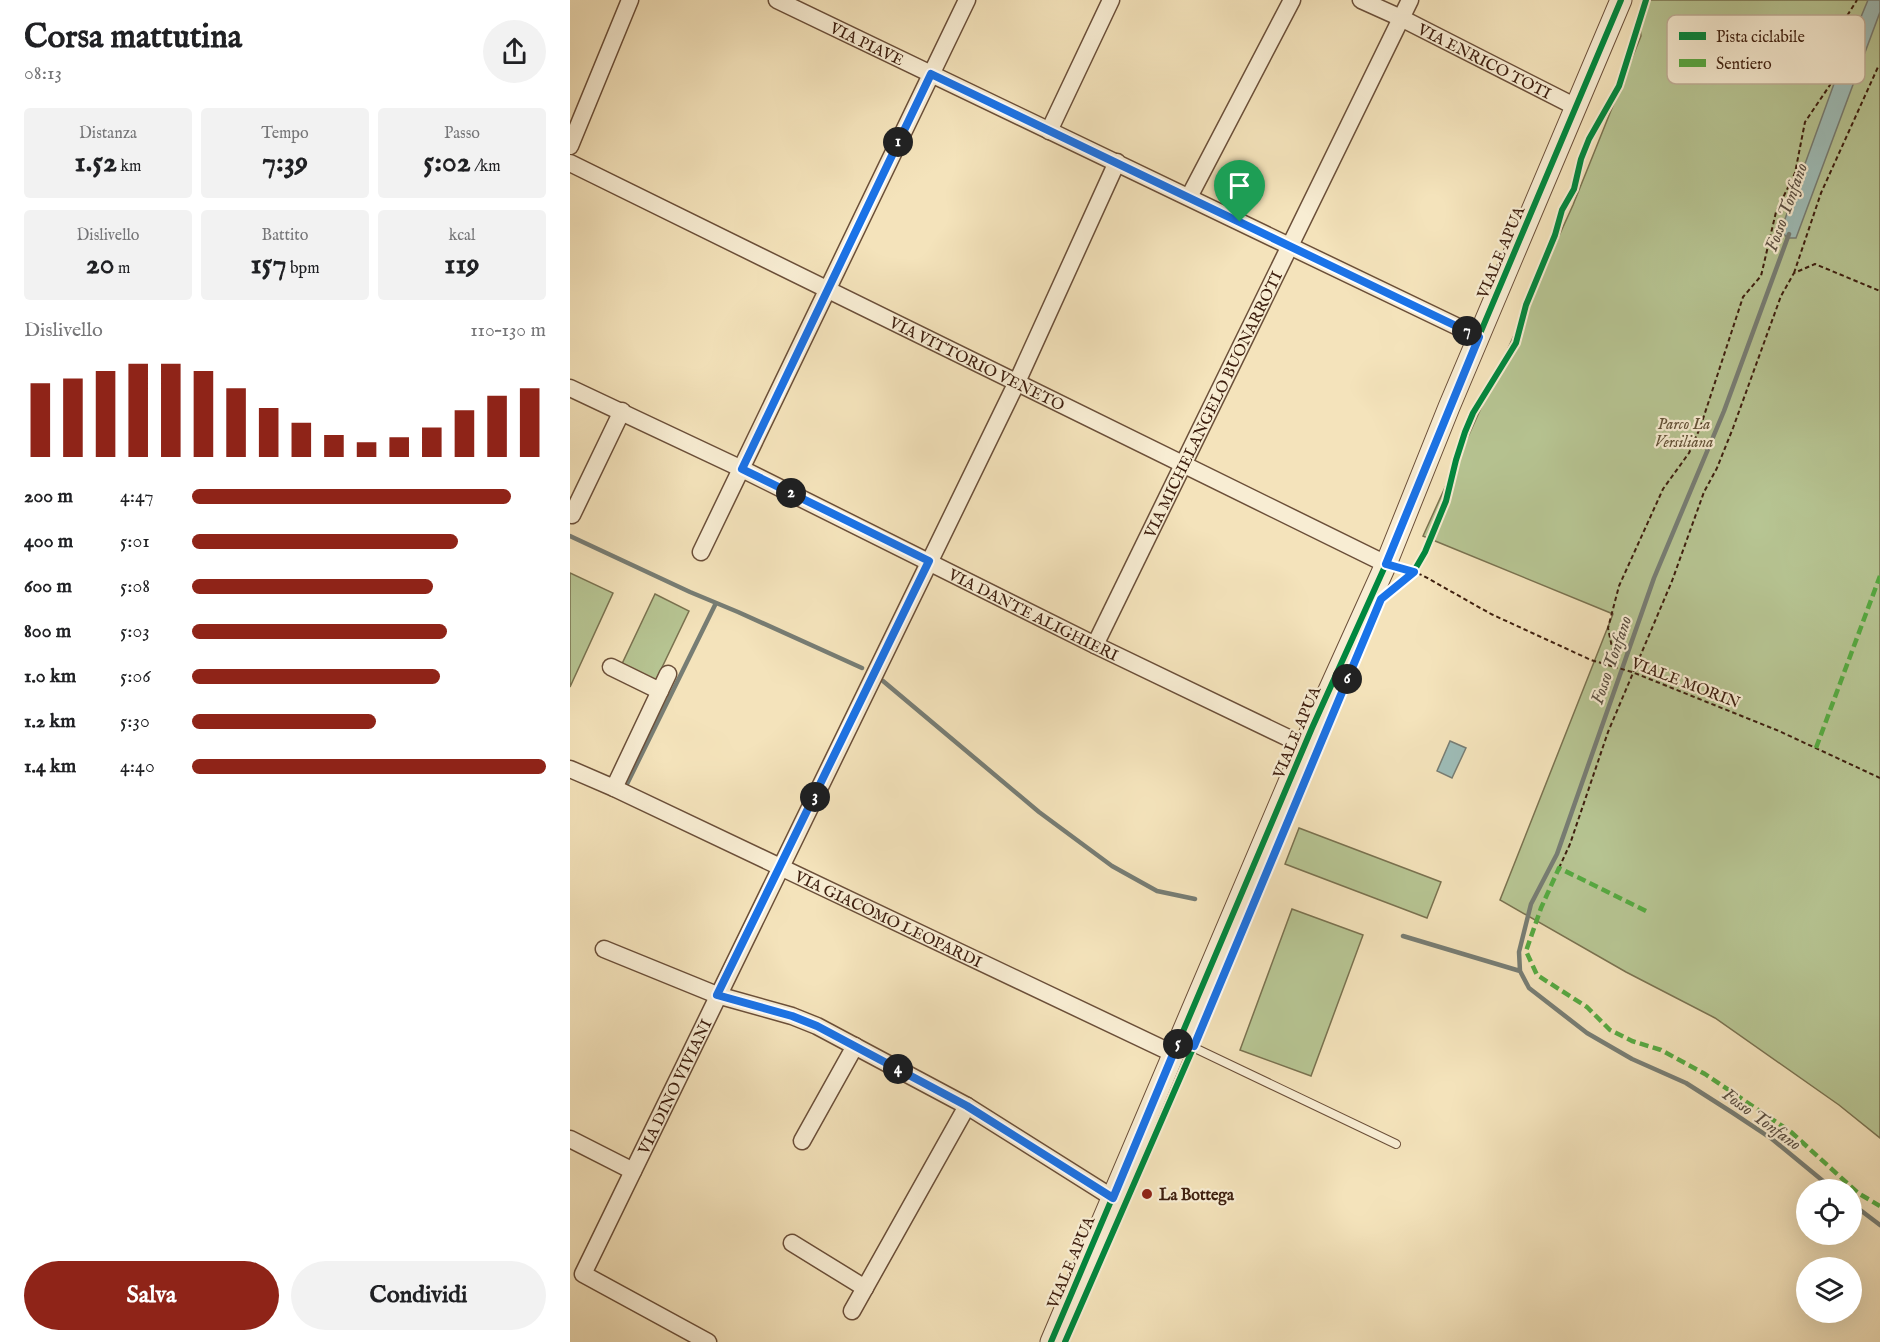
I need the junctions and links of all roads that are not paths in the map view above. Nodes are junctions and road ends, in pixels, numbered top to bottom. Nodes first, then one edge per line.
1 (630, 0) edge
2 (777, 0) edge
3 (967, 0) edge
4 (1111, 0) edge
5 (1292, 0) edge
6 (1361, 0) edge
7 (1410, 0) edge
8 (1621, 0) edge
9 (1401, 18) junction
10 (931, 74) junction
11 (1576, 107) junction
12 (1049, 131) junction
13 (570, 146) edge
14 (1118, 162) junction
15 (570, 163) edge
16 (1189, 197) junction
17 (1291, 247) junction
18 (827, 290) junction
19 (1479, 337) junction
20 (1017, 382) junction
21 (570, 387) edge
22 (622, 411) junction
23 (1183, 464) junction
24 (742, 469) junction
25 (572, 514) dead end
26 (700, 552) dead end
27 (929, 561) junction
28 (1386, 564) junction
29 (1095, 645) junction
30 (611, 668) dead end
31 (668, 674) dead end
32 (660, 691) junction
33 (1305, 746) junction
34 (570, 769) edge
35 (614, 788) junction
36 (781, 867) junction
37 (604, 949) dead end
38 (717, 995) junction
39 (855, 1046) junction
40 (1177, 1047) junction
41 (967, 1106) junction
42 (570, 1139) edge
43 (802, 1142) dead end
44 (1396, 1144) dead end
45 (633, 1171) junction
46 (1113, 1198) junction
47 (792, 1243) dead end
48 (865, 1288) junction
49 (852, 1311) dead end
50 (708, 1342) edge
51 (1051, 1342) edge

1 - 13 street
2 - 10 street, VIA PIAVE
3 - 10 street
4 - 12 street
5 - 16 street
6 - 9 street, VIA ENRICO TOTI
7 - 9 street, VIA MICHELANGELO BUONARROTI
8 - 11 street, VIALE APUA
9 - 11 street, VIA ENRICO TOTI
9 - 17 street, VIA MICHELANGELO BUONARROTI
10 - 12 street, VIA PIAVE
10 - 18 street
11 - 19 street, VIALE APUA
12 - 14 street, VIA PIAVE
14 - 16 street, VIA PIAVE
14 - 20 street, VIA DINO VIVIANI
15 - 18 street, VIA VITTORIO VENETO
16 - 17 street, VIA PIAVE
17 - 19 street, VIA PIAVE
17 - 23 street, VIA MICHELANGELO BUONARROTI
18 - 20 street, VIA VITTORIO VENETO
18 - 24 street
19 - 28 street, VIALE APUA
20 - 23 street, VIA VITTORIO VENETO
20 - 27 street, VIA DINO VIVIANI
21 - 22 street, VIA DANTE ALIGHIERI
22 - 24 street, VIA DANTE ALIGHIERI
22 - 25 street
23 - 28 street, VIA VITTORIO VENETO
23 - 29 street, VIA MICHELANGELO BUONARROTI
24 - 26 street
24 - 27 street, VIA DANTE ALIGHIERI
27 - 29 street, VIA DANTE ALIGHIERI
27 - 36 street, VIA DINO VIVIANI
28 - 33 street, VIALE APUA
29 - 33 street, VIA DANTE ALIGHIERI
30 - 32 street
31 - 32 street
32 - 35 street
33 - 40 street, VIALE APUA
34 - 35 street, VIA GIACOMO LEOPARDI
35 - 36 street, VIA GIACOMO LEOPARDI
36 - 38 street, VIA DINO VIVIANI
36 - 40 street, VIA GIACOMO LEOPARDI
37 - 38 street
38 - 39 street
38 - 45 street, VIA DINO VIVIANI
39 - 41 street
39 - 43 street
40 - 44 lane
40 - 46 street, VIALE APUA
41 - 46 street
41 - 48 street
42 - 45 street
45 - 50 street, VIA DINO VIVIANI
46 - 51 street, VIALE APUA
47 - 48 street
48 - 49 street

